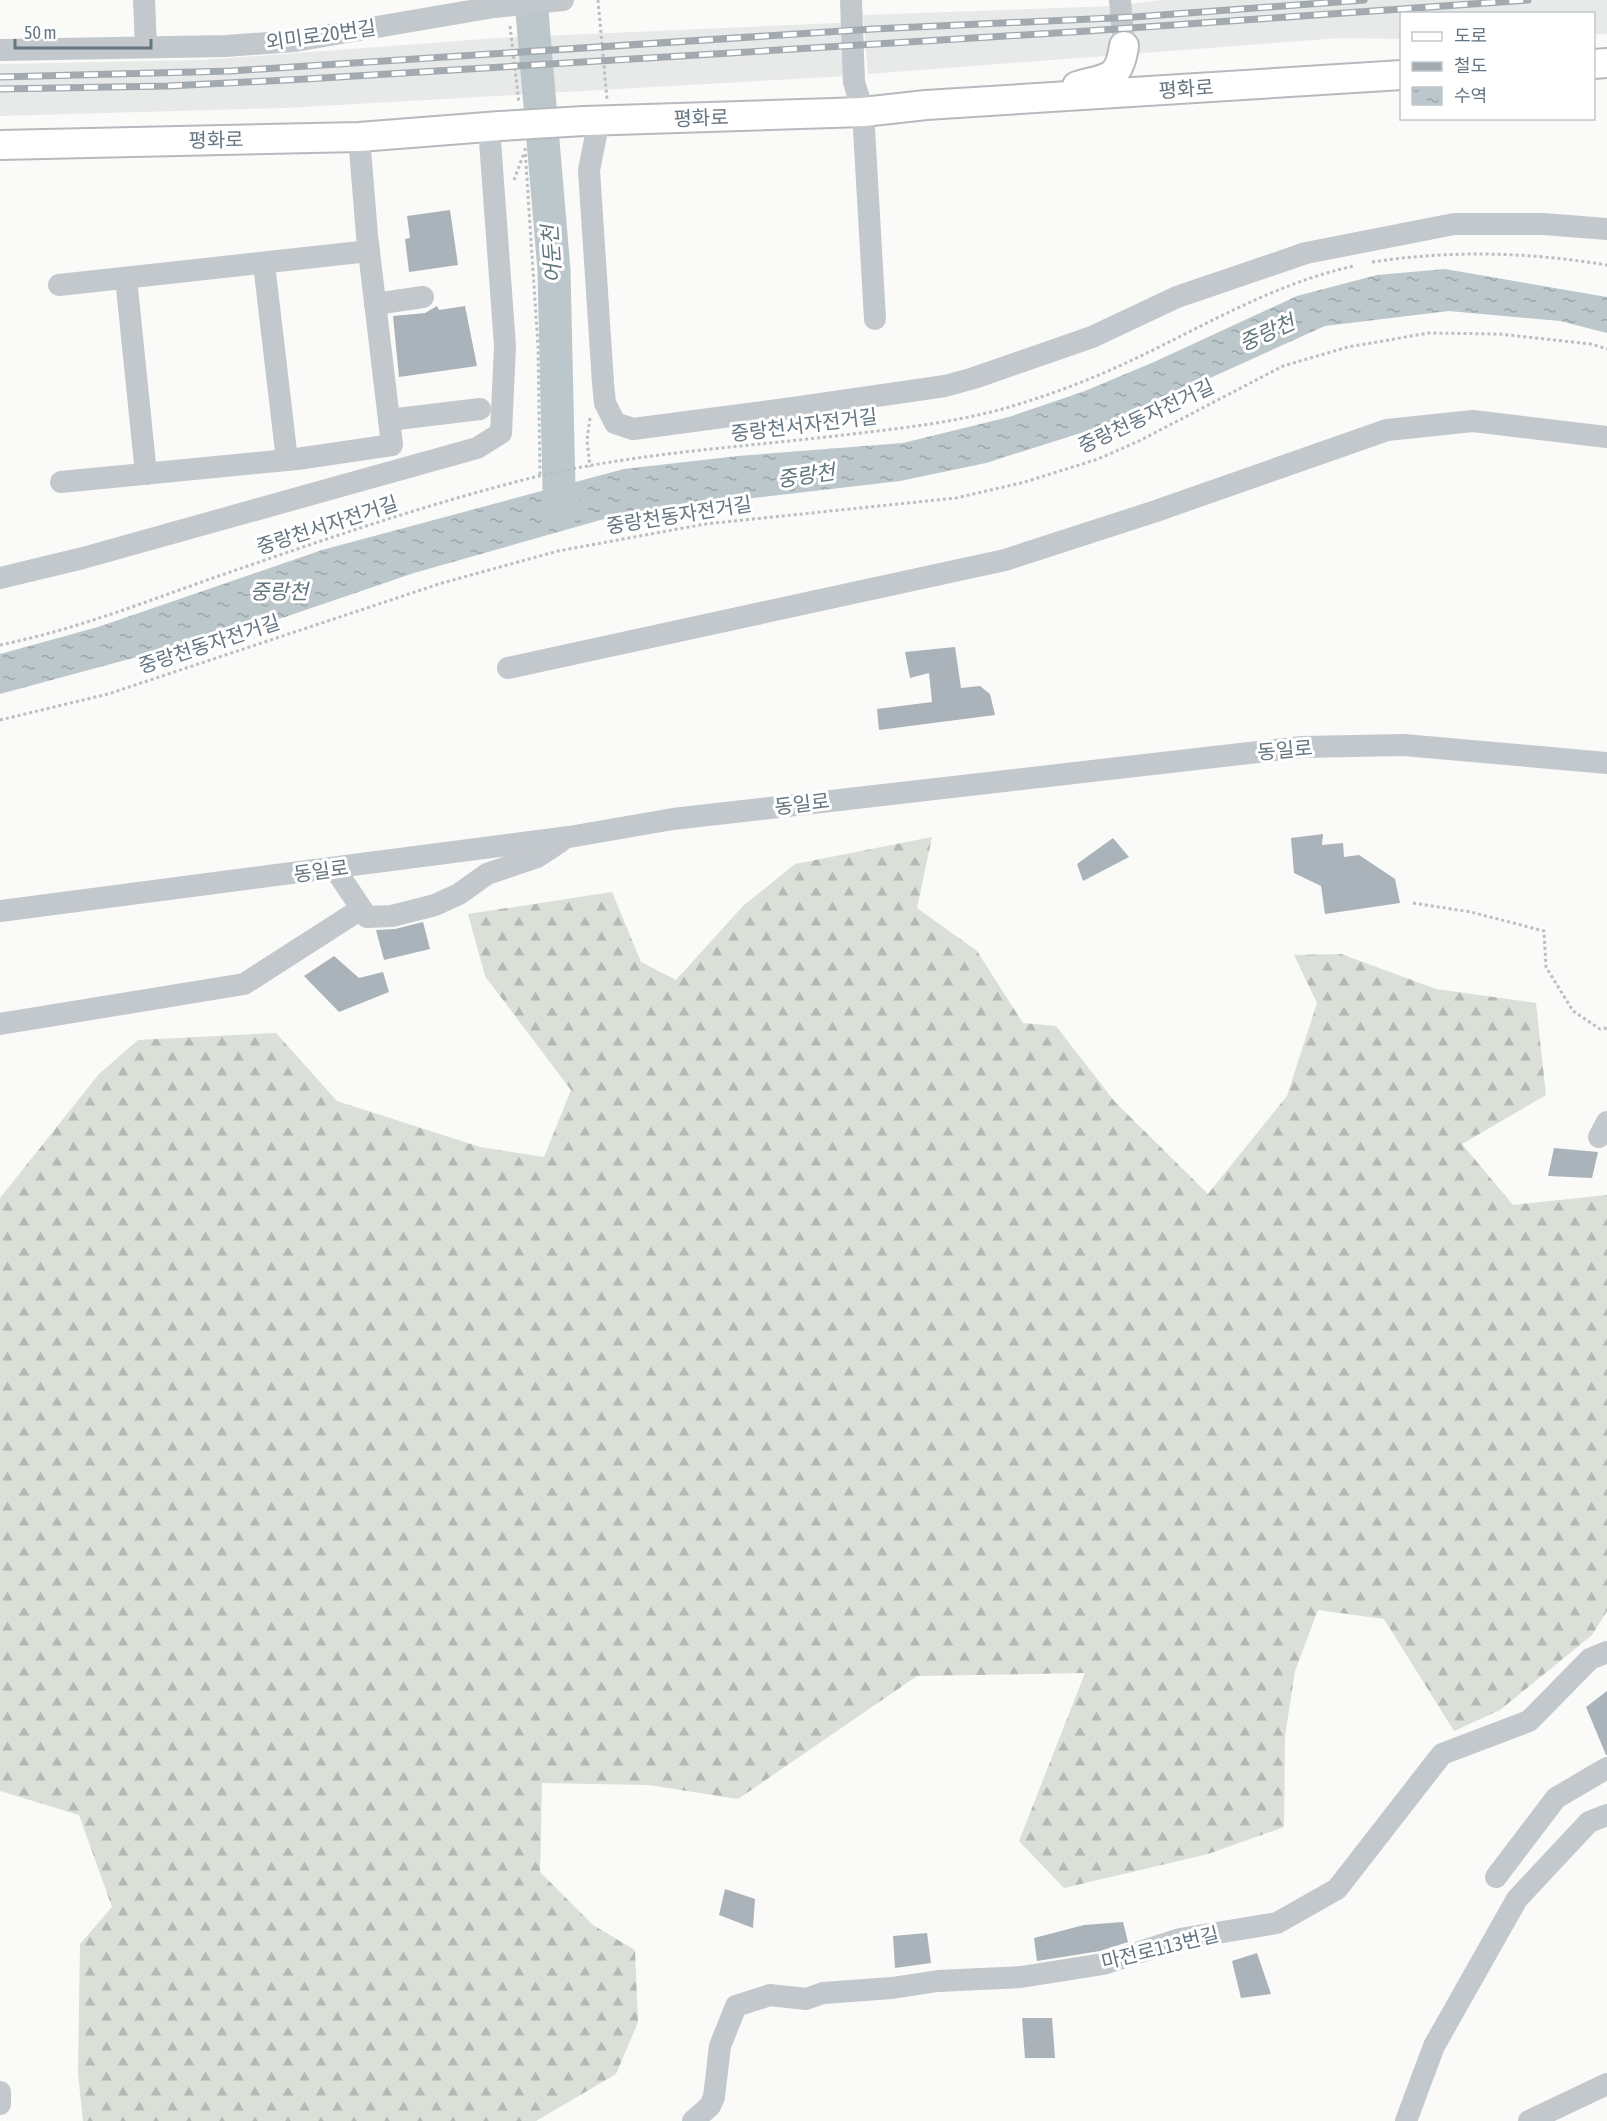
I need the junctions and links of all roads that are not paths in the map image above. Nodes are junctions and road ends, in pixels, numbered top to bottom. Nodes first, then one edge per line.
1 (144, 0) edge
2 (563, 0) edge
3 (851, 0) edge
4 (1120, 0) edge
5 (491, 9) edge
6 (1124, 46) junction
7 (146, 47) junction
8 (0, 50) edge
9 (1400, 75) edge
10 (1193, 89) junction
11 (1034, 100) junction
12 (863, 112) junction
13 (597, 114) junction
14 (508, 125) junction
15 (359, 137) junction
16 (0, 145) edge
17 (1607, 229) edge
18 (369, 251) junction
19 (264, 264) junction
20 (126, 278) junction
21 (59, 285) dead end
22 (423, 297) dead end
23 (375, 304) junction
24 (875, 319) dead end
25 (480, 409) dead end
26 (389, 420) junction
27 (1607, 437) edge
28 (287, 460) junction
29 (146, 474) junction
30 (61, 482) dead end
31 (0, 578) edge
32 (508, 669) dead end
33 (1607, 763) edge
34 (569, 837) junction
35 (335, 869) junction
36 (361, 909) junction
37 (0, 911) edge
38 (0, 1024) edge
39 (1607, 1652) edge
40 (1607, 1768) edge
41 (1607, 1815) edge
42 (1496, 1877) dead end
43 (1607, 2084) edge
44 (0, 2092) edge
45 (0, 2104) edge
46 (693, 2121) edge
47 (1406, 2121) edge
48 (1529, 2121) edge

1 - 7 street
2 - 5 street, 외미로20번길, bridge
3 - 12 street
4 - 6 street
5 - 7 street, 외미로20번길
6 - 10 main road
6 - 11 main road
7 - 8 street, 외미로20번길
9 - 10 main road, 평화로
10 - 11 main road, 평화로
11 - 12 main road, 평화로
12 - 13 main road, 평화로
12 - 24 street
13 - 14 main road, 평화로, bridge
13 - 17 street
14 - 15 main road, 평화로
14 - 31 street
15 - 16 main road, 평화로
15 - 18 street
18 - 19 street
18 - 23 street
19 - 20 street
19 - 28 street
20 - 21 street
20 - 29 street
22 - 23 street
23 - 26 street
25 - 26 street
26 - 28 street
27 - 32 street
28 - 29 street
29 - 30 street
33 - 34 street, 동일로
34 - 35 street, 동일로
34 - 36 street
35 - 36 street
35 - 37 street, 동일로
36 - 38 street
39 - 46 street, 마전로113번길
40 - 42 street
41 - 47 street
43 - 48 street
44 - 45 street

